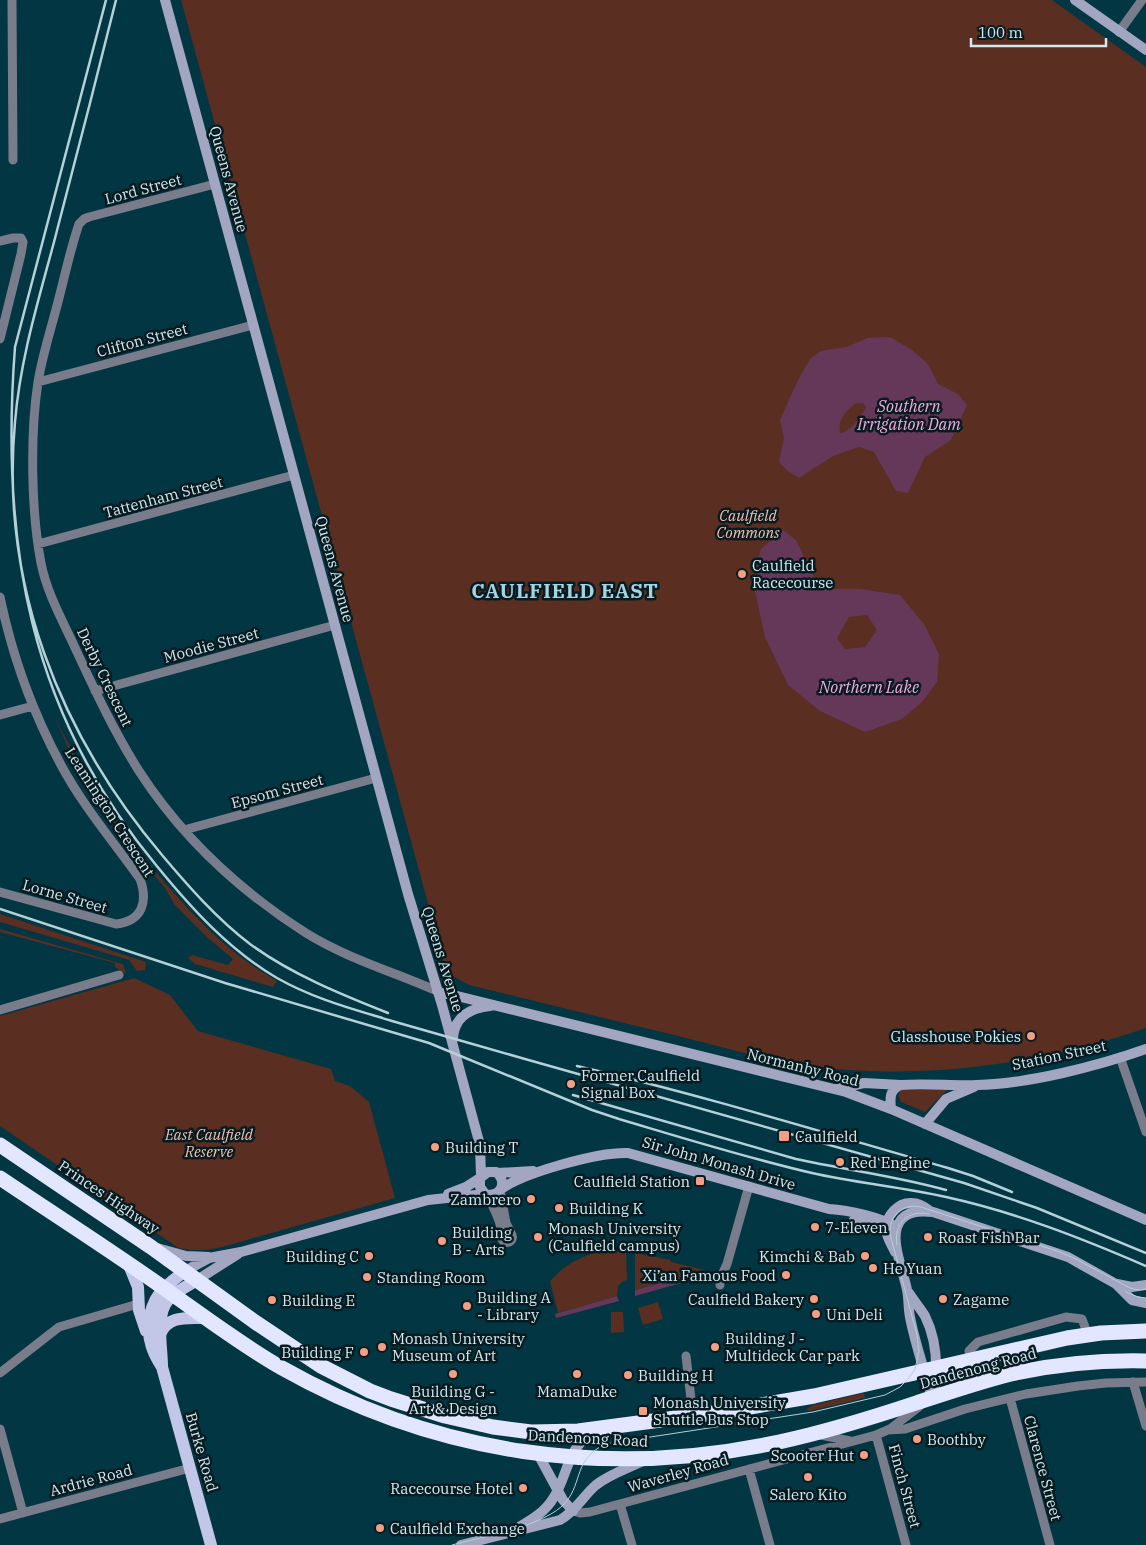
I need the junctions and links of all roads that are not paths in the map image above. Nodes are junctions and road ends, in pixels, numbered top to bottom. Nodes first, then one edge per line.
1 (12, 0) edge
2 (164, 0) edge
3 (1075, 0) edge
4 (1142, 0) edge
5 (1119, 32) junction
6 (1146, 50) edge
7 (13, 160) dead end
8 (214, 184) junction
9 (80, 222) joint
10 (0, 241) edge
11 (253, 325) junction
12 (0, 339) edge
13 (38, 382) junction
14 (294, 475) junction
15 (38, 544) junction
16 (0, 596) edge
17 (335, 625) junction
18 (95, 691) junction
19 (33, 706) junction
20 (0, 715) edge
21 (376, 778) junction
22 (184, 830) junction
23 (0, 892) edge
24 (124, 923) joint
25 (119, 976) dead end
26 (437, 991) junction
27 (496, 1006) junction
28 (0, 1010) edge
29 (1146, 1049) edge
30 (454, 1051) junction
31 (1120, 1057) junction
32 (904, 1085) junction
33 (978, 1085) junction
34 (836, 1089) junction
35 (891, 1109) junction
36 (925, 1124) junction
37 (1146, 1132) edge
38 (0, 1145) edge
39 (480, 1145) junction
40 (541, 1171) junction
41 (496, 1173) junction
42 (481, 1177) junction
43 (0, 1178) edge
44 (749, 1186) junction
45 (501, 1190) junction
46 (486, 1194) junction
47 (440, 1198) junction
48 (933, 1212) junction
49 (1146, 1220) edge
50 (887, 1225) junction
51 (897, 1228) junction
52 (151, 1247) junction
53 (240, 1252) junction
54 (213, 1257) junction
55 (899, 1260) junction
56 (129, 1265) junction
57 (191, 1276) junction
58 (1116, 1284) junction
59 (720, 1285) dead end
60 (1146, 1285) edge
61 (908, 1290) junction
62 (169, 1292) junction
63 (1146, 1303) edge
64 (138, 1304) junction
65 (205, 1318) junction
66 (1146, 1331) edge
67 (1088, 1335) junction
68 (154, 1336) junction
69 (686, 1356) dead end
70 (972, 1359) junction
71 (1146, 1361) edge
72 (931, 1368) junction
73 (0, 1373) edge
74 (989, 1380) junction
75 (1133, 1382) junction
76 (1146, 1382) edge
77 (932, 1398) junction
78 (1010, 1398) junction
79 (693, 1416) junction
80 (1146, 1426) edge
81 (0, 1429) edge
82 (600, 1429) junction
83 (887, 1430) junction
84 (812, 1433) junction
85 (876, 1435) junction
86 (852, 1441) junction
87 (538, 1454) junction
88 (570, 1457) junction
89 (648, 1459) junction
90 (190, 1468) junction
91 (749, 1469) junction
92 (558, 1490) junction
93 (620, 1504) junction
94 (573, 1511) junction
95 (23, 1513) junction
96 (0, 1519) edge
97 (512, 1531) junction
98 (491, 1541) edge
99 (211, 1545) edge
100 (461, 1545) edge
101 (632, 1545) edge
102 (770, 1545) edge
103 (906, 1545) edge
104 (1050, 1545) edge

1 - 7 street
2 - 8 street, Queens Avenue
3 - 5 street
4 - 5 street
5 - 6 street
8 - 9 street, Lord Street
8 - 11 street, Queens Avenue
9 - 13 street, Derby Crescent
10 - 12 street
11 - 13 street, Clifton Street
11 - 14 street, Queens Avenue
13 - 15 street, Derby Crescent
14 - 15 street, Tattenham Street
14 - 17 street, Queens Avenue
15 - 18 street, Derby Crescent
16 - 19 street, Leamington Crescent
17 - 18 street, Moodie Street
17 - 21 street, Queens Avenue
18 - 22 street, Derby Crescent
19 - 20 street
19 - 24 street, Leamington Crescent
21 - 22 street, Epsom Street
21 - 26 street, Queens Avenue
22 - 26 street, Derby Crescent
23 - 24 street, Lorne Street
25 - 28 street
26 - 27 street, Normanby Road
26 - 30 street, Queens Avenue
27 - 30 street
27 - 34 street, Normanby Road
29 - 31 street, Station Street
30 - 39 street, Queens Avenue
31 - 33 street, Station Street
31 - 37 street
32 - 33 street, Station Street
32 - 34 street, Station Street
32 - 35 street
33 - 36 street, Station Street
34 - 35 street, Normanby Road
35 - 36 street, Normanby Road
36 - 49 street, Normanby Road
38 - 52 highway, Princes Highway
39 - 41 street, Queens Avenue
39 - 42 street, Queens Avenue
40 - 41 street, Sir John Monash Drive
40 - 44 street, Sir John Monash Drive
40 - 45 street, Sir John Monash Drive
41 - 42 street
41 - 45 street
42 - 46 street
42 - 47 street
43 - 56 highway
44 - 50 street, Sir John Monash Drive
44 - 59 street
45 - 46 street
45 - 46 street
46 - 47 street
47 - 53 street
48 - 50 street
48 - 51 street
48 - 58 street
50 - 51 street, Sir John Monash Drive
50 - 55 street
51 - 55 street
52 - 54 street
52 - 57 highway, Princes Highway
53 - 54 street
53 - 57 street
54 - 57 street
55 - 61 street
56 - 62 highway
56 - 64 main road
57 - 62 main road, Burke Road
57 - 82 highway, Dandenong Road
58 - 60 street
58 - 63 street
61 - 72 street
61 - 72 street
62 - 65 highway, Dandenong Road
62 - 68 main road, Burke Road
64 - 68 main road
64 - 73 street
65 - 68 main road
65 - 87 highway, Dandenong Road
66 - 67 highway, Dandenong Road
67 - 70 highway, Dandenong Road
67 - 70 street, Dandenong Road
68 - 90 main road, Burke Road
69 - 79 street
70 - 72 highway, Dandenong Road
70 - 74 highway
71 - 74 highway, Dandenong Road
72 - 77 street
72 - 79 highway, Dandenong Road
74 - 77 highway, Dandenong Road
75 - 76 street
75 - 78 street
75 - 80 street
77 - 83 street, Waverley Road
77 - 84 highway, Dandenong Road
78 - 83 street
78 - 104 street, Clarence Street
79 - 82 highway, Dandenong Road
81 - 95 street
82 - 88 street, Waverley Road
83 - 85 street, Waverley Road
84 - 86 street, Waverley Road
84 - 89 highway, Dandenong Road
85 - 86 street, Waverley Road
85 - 103 street, Finch Street
86 - 91 street, Waverley Road
87 - 88 highway, Dandenong Road
87 - 92 street
88 - 89 highway, Dandenong Road
88 - 92 street, Waverley Road
89 - 94 street
90 - 95 street, Ardrie Road
90 - 99 main road, Burke Road
91 - 93 street, Waverley Road
91 - 102 street
92 - 94 street
92 - 97 street, Waverley Road
93 - 94 street, Waverley Road
93 - 101 street
94 - 97 street, Waverley Road
95 - 96 street, Ardrie Road
97 - 98 street, Waverley Road
98 - 100 street, Waverley Road

